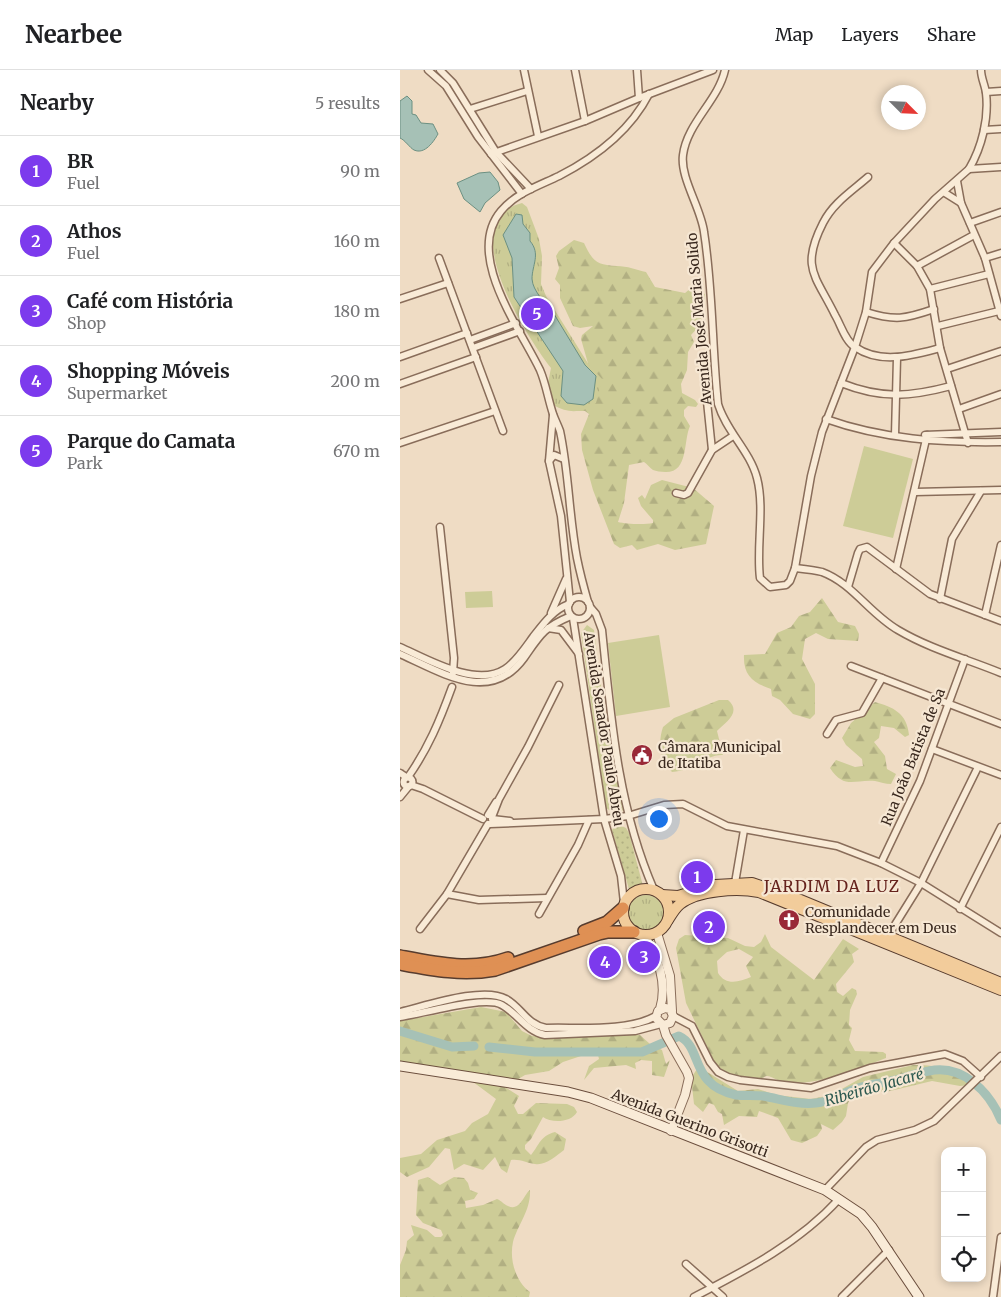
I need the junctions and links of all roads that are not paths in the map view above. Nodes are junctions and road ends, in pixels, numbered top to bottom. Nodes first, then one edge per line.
1 (428, 70) edge
2 (524, 70) edge
3 (576, 70) edge
4 (637, 70) edge
5 (693, 70) edge
6 (713, 70) edge
7 (725, 70) edge
8 (981, 70) edge
9 (440, 72) edge
10 (690, 78) junction
11 (527, 90) junction
12 (1001, 91) edge
13 (986, 92) junction
14 (649, 94) junction
15 (638, 98) junction
16 (470, 109) junction
17 (585, 121) junction
18 (1001, 129) edge
19 (984, 130) junction
20 (538, 136) junction
21 (493, 153) junction
22 (1001, 168) edge
23 (969, 169) junction
24 (868, 177) dead end
25 (957, 181) junction
26 (531, 189) junction
27 (945, 193) junction
28 (522, 194) junction
29 (961, 203) junction
30 (1001, 212) edge
31 (970, 223) junction
32 (974, 235) junction
33 (894, 243) junction
34 (1001, 253) edge
35 (439, 258) dead end
36 (985, 258) junction
37 (917, 266) junction
38 (990, 274) junction
39 (448, 283) junction
40 (930, 290) junction
41 (998, 294) edge
42 (400, 299) edge
43 (934, 309) junction
44 (866, 312) junction
45 (1000, 314) edge
46 (516, 324) junction
47 (938, 326) junction
48 (520, 331) junction
49 (469, 337) junction
50 (855, 347) junction
51 (472, 348) junction
52 (940, 348) junction
53 (1001, 351) edge
54 (476, 356) junction
55 (400, 357) edge
56 (897, 358) junction
57 (947, 369) junction
58 (705, 382) dead end
59 (842, 383) junction
60 (400, 384) edge
61 (951, 386) junction
62 (1001, 394) edge
63 (897, 396) junction
64 (959, 409) junction
65 (494, 411) junction
66 (553, 415) junction
67 (826, 419) junction
68 (503, 432) dead end
69 (1001, 432) edge
70 (966, 433) junction
71 (895, 435) junction
72 (733, 436) junction
73 (927, 437) junction
74 (1001, 442) edge
75 (400, 443) edge
76 (968, 443) junction
77 (712, 450) junction
78 (564, 459) junction
79 (549, 460) junction
80 (1001, 490) edge
81 (981, 491) junction
82 (915, 492) junction
83 (676, 493) dead end
84 (440, 527) dead end
85 (1001, 545) edge
86 (795, 568) junction
87 (896, 569) junction
88 (567, 578) junction
89 (848, 587) junction
90 (940, 599) junction
91 (569, 603) junction
92 (589, 605) junction
93 (985, 615) junction
94 (550, 616) junction
95 (572, 617) junction
96 (1001, 622) edge
97 (546, 628) junction
98 (400, 647) edge
99 (400, 654) edge
100 (579, 654) junction
101 (965, 659) junction
102 (851, 666) dead end
103 (1001, 673) edge
104 (453, 674) junction
105 (882, 678) junction
106 (559, 685) dead end
107 (452, 687) dead end
108 (949, 704) junction
109 (1001, 724) edge
110 (827, 734) dead end
111 (932, 749) junction
112 (978, 767) junction
113 (400, 773) edge
114 (1001, 775) edge
115 (407, 781) edge
116 (400, 797) edge
117 (628, 816) junction
118 (604, 819) junction
119 (488, 820) junction
120 (589, 820) junction
121 (1001, 827) edge
122 (744, 830) junction
123 (881, 863) junction
124 (735, 882) junction
125 (921, 883) junction
126 (658, 893) junction
127 (446, 894) junction
128 (547, 898) junction
129 (624, 906) junction
130 (960, 909) junction
131 (539, 914) dead end
132 (668, 920) junction
133 (420, 929) dead end
134 (657, 932) junction
135 (1001, 932) edge
136 (639, 934) junction
137 (888, 936) junction
138 (400, 956) edge
139 (400, 964) edge
140 (1001, 983) edge
141 (1001, 990) edge
142 (400, 1012) edge
143 (658, 1013) junction
144 (672, 1014) junction
145 (400, 1017) edge
146 (662, 1025) junction
147 (1001, 1056) edge
148 (400, 1066) edge
149 (977, 1081) junction
150 (671, 1131) junction
151 (825, 1190) junction
152 (839, 1199) junction
153 (1001, 1237) edge
154 (889, 1250) junction
155 (686, 1264) dead end
156 (713, 1287) junction
157 (694, 1297) edge
158 (724, 1297) edge
159 (842, 1297) edge
160 (919, 1297) edge
161 (993, 1297) edge

1 - 9 street
2 - 11 street
3 - 17 street
4 - 15 street
5 - 10 street
6 - 10 street
7 - 72 street, Avenida José Maria Solido
8 - 13 street
9 - 16 street
9 - 21 street
10 - 14 street
11 - 16 street
11 - 20 street
12 - 13 street
13 - 19 street
14 - 15 street
14 - 26 street
15 - 17 street
16 - 21 street
17 - 20 street
18 - 19 street
19 - 23 street
20 - 21 street
21 - 26 street
21 - 28 street
22 - 23 street
23 - 25 street, Avenida José Maria Solido
24 - 50 street
25 - 27 street, Avenida José Maria Solido
25 - 29 street
26 - 28 street
27 - 29 street
27 - 33 street, Avenida José Maria Solido
28 - 46 street
29 - 31 street
30 - 31 street
31 - 32 street
32 - 36 street
32 - 37 street
33 - 37 street
33 - 44 street, Avenida José Maria Solido
34 - 36 street
35 - 39 street
36 - 38 street
37 - 40 street
38 - 40 street
38 - 41 street
39 - 42 street
39 - 49 street
40 - 43 street
41 - 45 street
43 - 44 street
43 - 47 street
44 - 50 street, Avenida José Maria Solido
45 - 47 street
46 - 48 street
46 - 49 street
47 - 52 street
48 - 51 street
48 - 66 street
49 - 51 street
49 - 55 street
50 - 56 street
50 - 59 street, Avenida José Maria Solido
51 - 54 street
52 - 56 street
52 - 57 street
53 - 57 street
54 - 60 street
54 - 65 street
56 - 63 street
57 - 61 street
58 - 77 street
59 - 63 street
59 - 67 street, Avenida José Maria Solido
61 - 63 street
61 - 64 street
62 - 64 street
63 - 71 street
64 - 70 street
65 - 68 street
65 - 75 street
66 - 78 street
66 - 79 street
67 - 71 street
67 - 86 street, Avenida José Maria Solido
69 - 70 street
70 - 73 street
70 - 76 street
71 - 73 street
72 - 77 street
72 - 86 street, Avenida José Maria Solido
73 - 76 street
73 - 82 street
74 - 76 street
77 - 83 street
78 - 79 street
78 - 92 street
79 - 88 street
80 - 81 street
81 - 82 street
81 - 90 street
82 - 87 street
84 - 104 street
85 - 93 street
86 - 89 street
87 - 89 street
87 - 90 street
88 - 91 street
88 - 94 street
89 - 101 street
90 - 93 street
91 - 92 street
91 - 94 street
91 - 95 street
92 - 95 street
92 - 117 street
93 - 96 street
94 - 104 street
95 - 97 street
95 - 100 street, Avenida Senador Paulo Abreu
97 - 100 street
97 - 104 street
98 - 104 street
99 - 104 street
100 - 118 street, Avenida Senador Paulo Abreu
101 - 103 street
101 - 108 street, Rua João Batista de Sa
102 - 105 street
105 - 108 street
105 - 110 street
106 - 119 street
107 - 115 street
108 - 109 street
108 - 111 street, Rua João Batista de Sa
111 - 112 street
111 - 123 street, Rua João Batista de Sa
112 - 114 street
112 - 125 street
113 - 115 street
115 - 116 street
115 - 119 street
117 - 118 street
117 - 122 street
117 - 126 street
118 - 120 street
118 - 129 street, Avenida Senador Paulo Abreu
119 - 120 street
119 - 127 street
120 - 128 street
121 - 130 street
122 - 123 street
122 - 124 street
123 - 125 street
124 - 126 main road
124 - 137 main road
125 - 130 street
125 - 137 street
126 - 129 main road
126 - 132 main road
127 - 128 street
127 - 133 street
128 - 131 street
129 - 136 main road
129 - 138 highway
130 - 135 street
132 - 134 main road
132 - 141 main road
134 - 136 main road
134 - 144 street
136 - 139 highway
136 - 143 street
137 - 140 main road
142 - 143 street
143 - 144 street
143 - 146 street
144 - 146 street
144 - 149 street
145 - 146 street
146 - 150 street
147 - 149 street
148 - 150 main road, Avenida Guerino Grisotti
149 - 151 street
150 - 151 main road, Avenida Guerino Grisotti
151 - 152 main road, Avenida Guerino Grisotti
152 - 154 main road, Avenida Guerino Grisotti
152 - 156 street
153 - 161 street
154 - 159 street
154 - 160 main road, Avenida Guerino Grisotti
155 - 156 street
156 - 157 street
156 - 158 street

